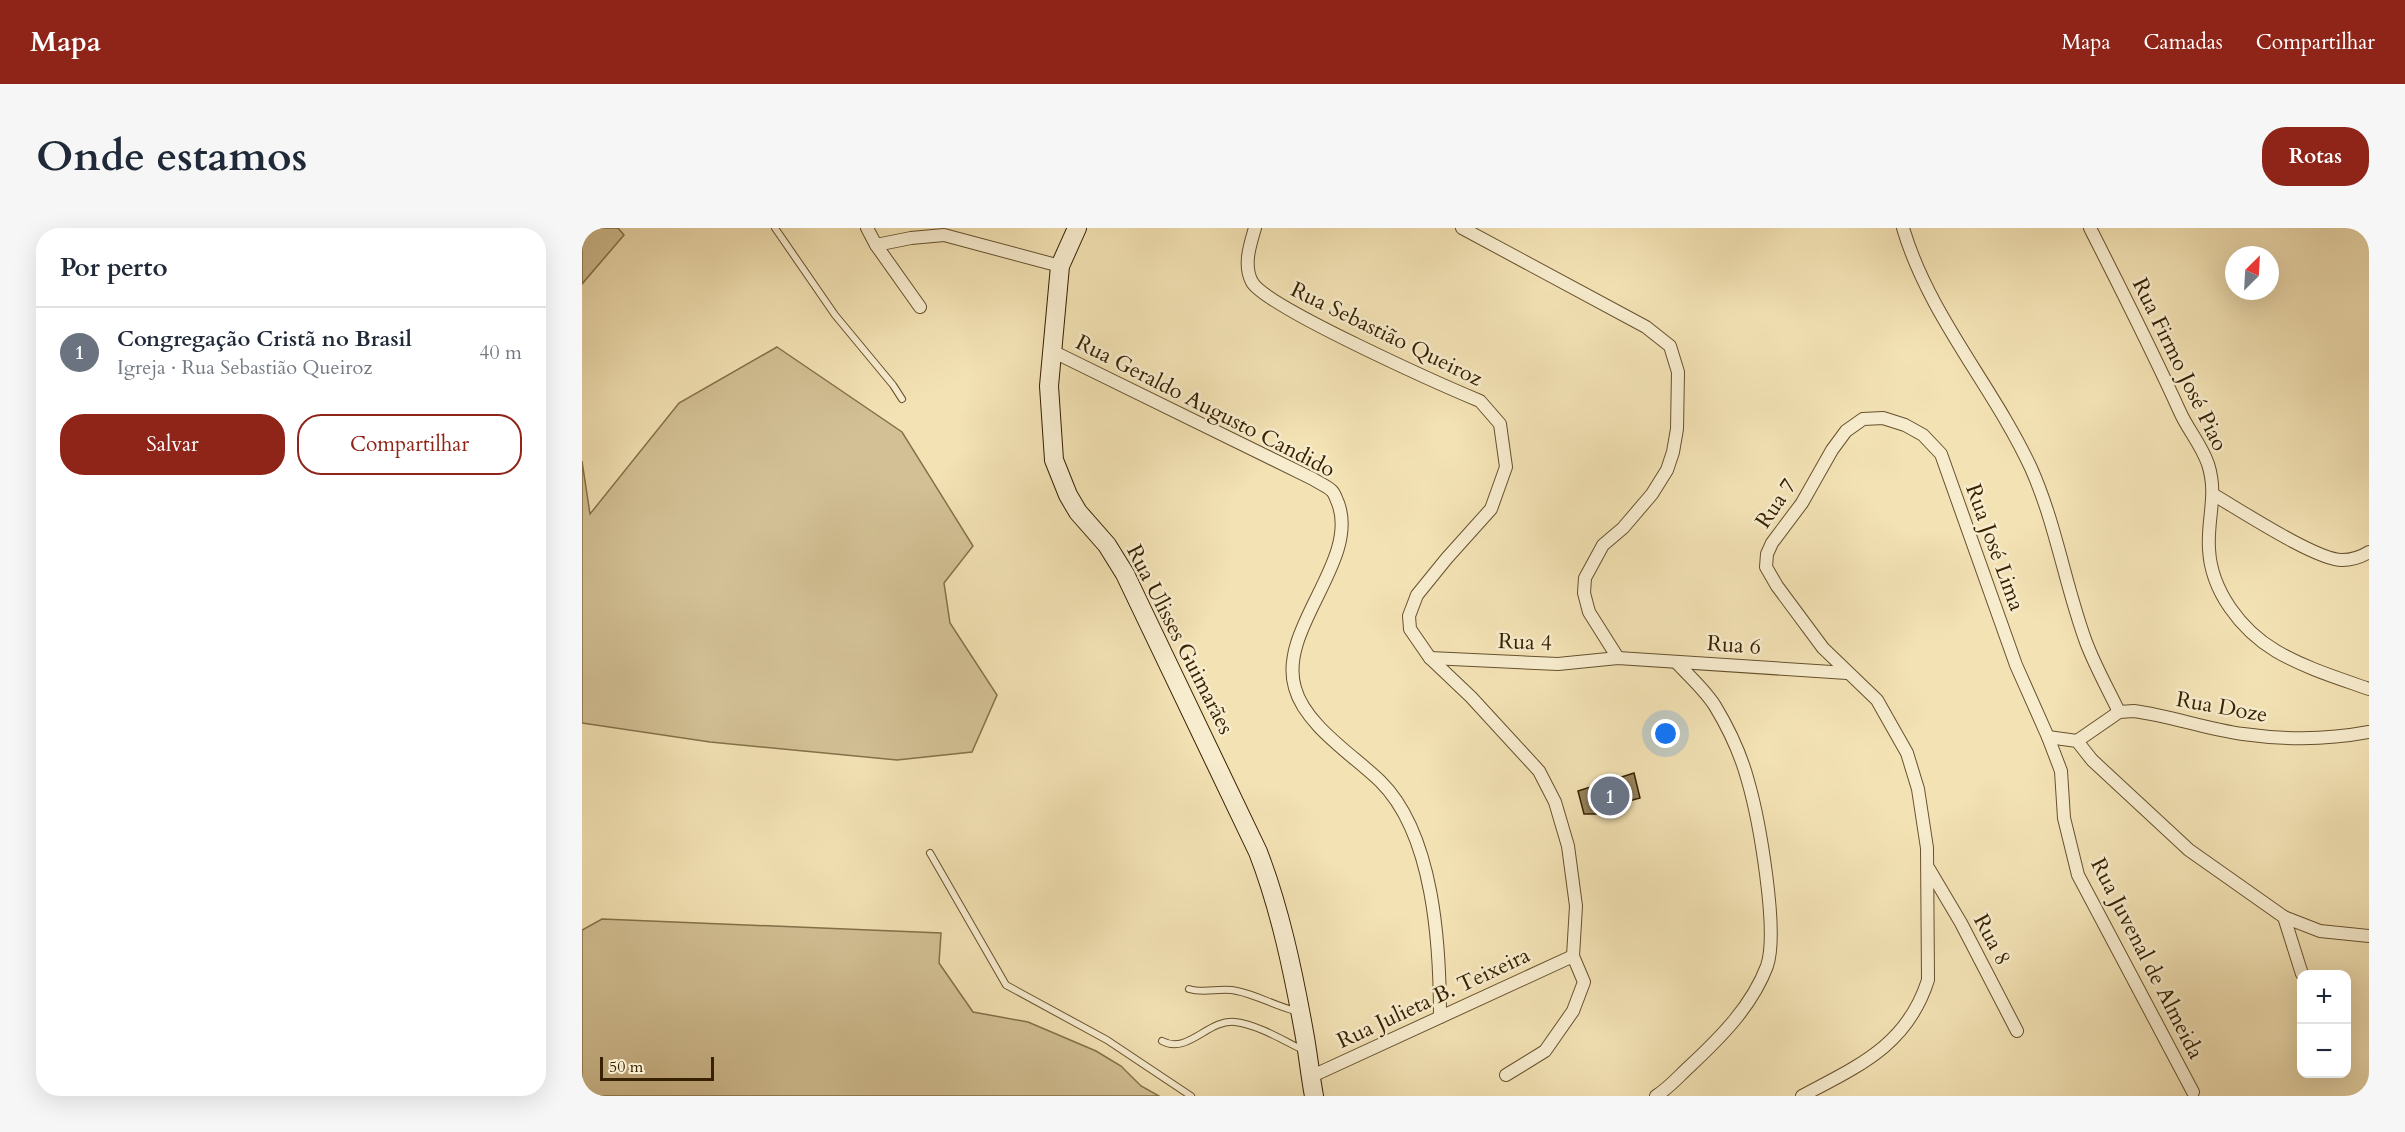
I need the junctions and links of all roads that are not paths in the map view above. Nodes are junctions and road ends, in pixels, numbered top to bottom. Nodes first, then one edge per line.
1 (775, 228) edge
2 (867, 228) edge
3 (1077, 228) edge
4 (1255, 228) edge
5 (1462, 228) edge
6 (1903, 228) edge
7 (2090, 228) edge
8 (876, 245) junction
9 (1060, 266) junction
10 (920, 307) dead end
11 (1052, 351) junction
12 (902, 399) dead end
13 (1863, 418) joint
14 (2214, 495) junction
15 (2369, 552) edge
16 (1430, 658) junction
17 (1618, 658) junction
18 (1676, 662) junction
19 (1847, 673) junction
20 (2369, 689) edge
21 (2119, 712) junction
22 (2369, 732) edge
23 (2048, 737) junction
24 (2077, 741) junction
25 (930, 853) dead end
26 (1929, 869) junction
27 (2284, 917) junction
28 (2369, 936) edge
29 (1573, 956) junction
30 (2300, 970) edge
31 (1189, 989) dead end
32 (1300, 1011) junction
33 (1440, 1017) junction
34 (2017, 1030) dead end
35 (1162, 1041) dead end
36 (1307, 1052) junction
37 (1506, 1075) dead end
38 (1310, 1077) junction
39 (2193, 1092) dead end
40 (1191, 1096) edge
41 (1314, 1096) edge
42 (1656, 1096) edge
43 (1802, 1096) edge

1 - 12 lane
2 - 8 street
3 - 9 main road, Rua Ulisses Guimarães
4 - 16 street, Rua Sebastião Queiroz
5 - 17 street
6 - 21 street
7 - 14 street, Rua Firmo José Piao
8 - 9 street
8 - 10 street
9 - 11 main road, Rua Ulisses Guimarães
11 - 32 main road, Rua Ulisses Guimarães
11 - 33 street, Rua Geraldo Augusto Candido
13 - 19 street, Rua 7
13 - 23 street, Rua José Lima
14 - 15 street
14 - 20 street, Rua Firmo José Piao
16 - 17 street, Rua 4
16 - 29 street, Rua Sebastião Queiroz
17 - 18 street, Rua 6
18 - 19 street, Rua 6
18 - 42 street
19 - 26 street
21 - 22 street, Rua Doze
21 - 24 street
23 - 24 street
23 - 39 street, Rua Juvenal de Almeida
24 - 27 street
25 - 40 lane
26 - 34 street, Rua 8
26 - 43 street
27 - 28 street
27 - 30 street
29 - 33 street, Rua Julieta B. Teixeira
29 - 37 street, Rua Sebastião Queiroz
31 - 32 lane
32 - 36 main road, Rua Ulisses Guimarães
33 - 38 street, Rua Julieta B. Teixeira
35 - 36 lane
36 - 38 main road, Rua Ulisses Guimarães
38 - 41 main road, Rua Ulisses Guimarães

